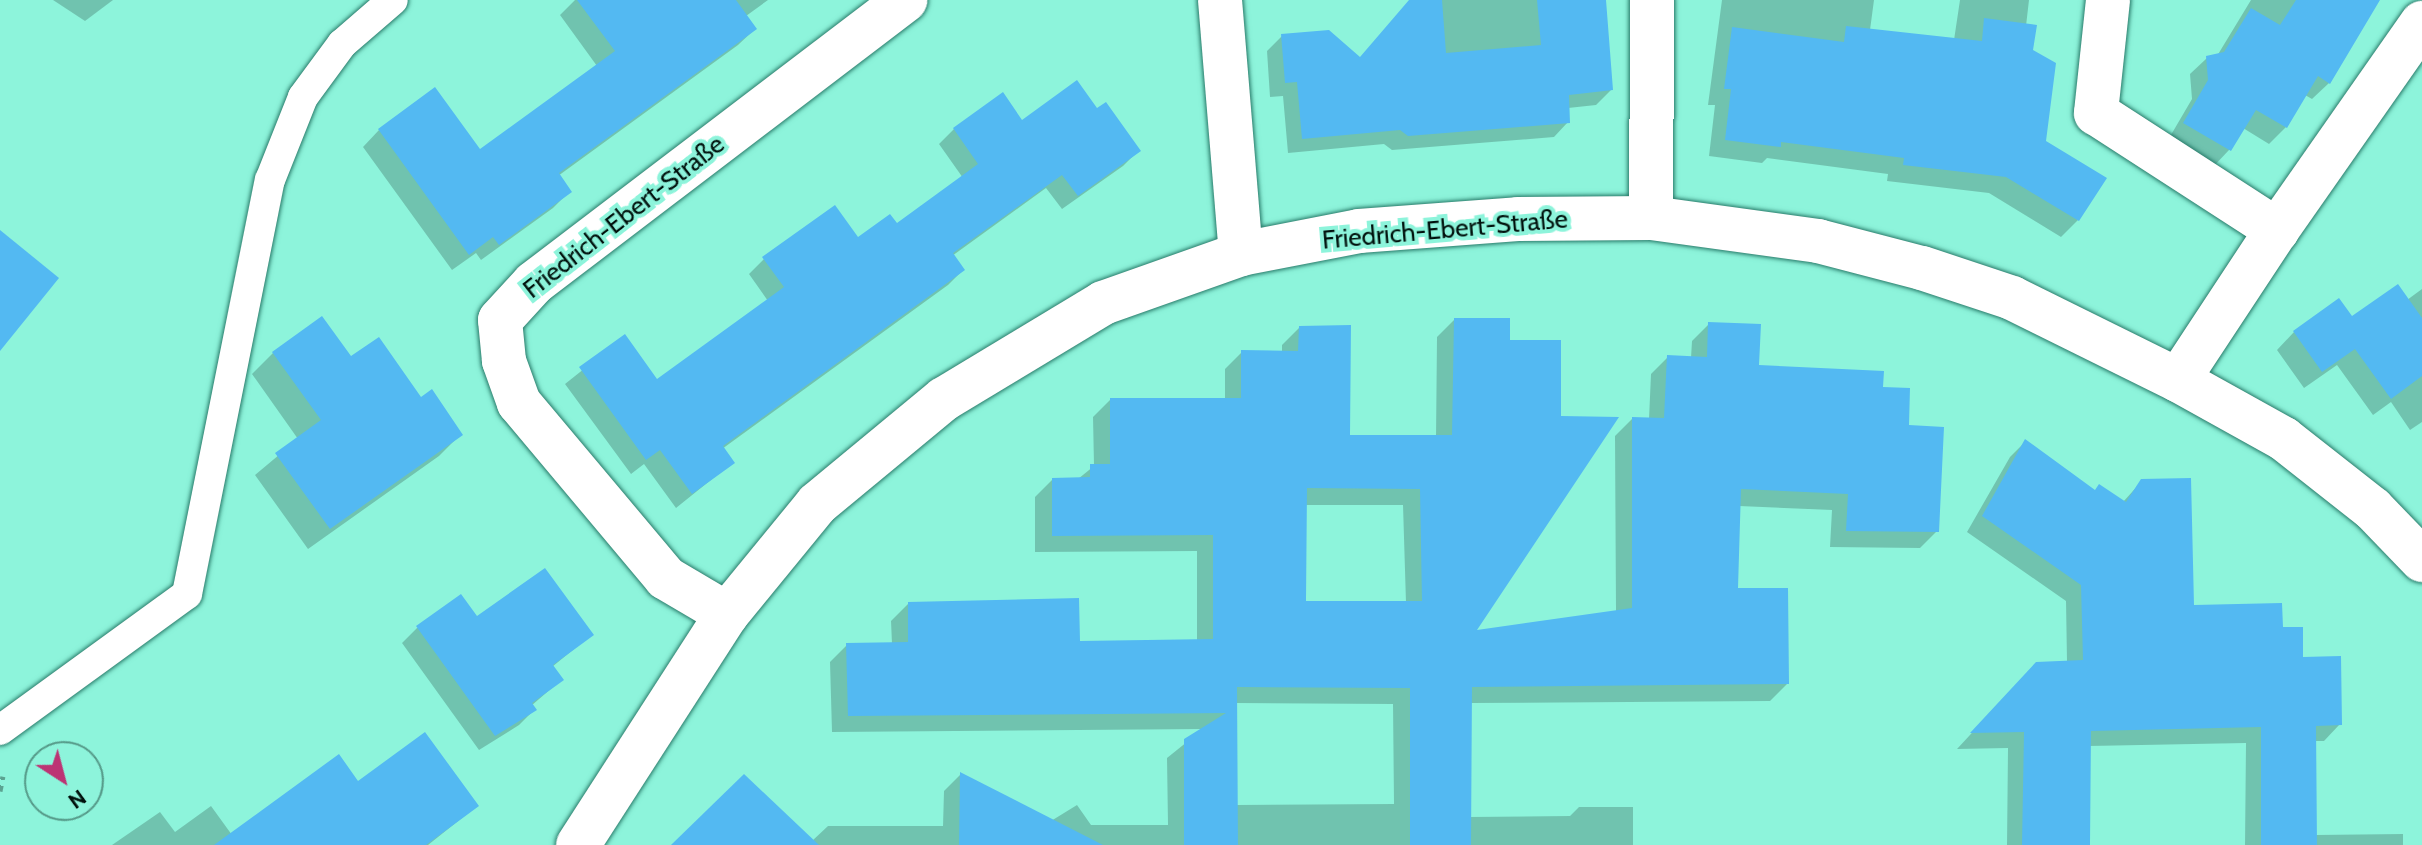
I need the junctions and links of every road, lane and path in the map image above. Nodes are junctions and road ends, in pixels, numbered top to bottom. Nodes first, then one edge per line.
1 (393, 0) edge
2 (905, 0) edge
3 (1220, 0) edge
4 (1652, 0) edge
5 (2108, 0) edge
6 (2422, 23) edge
7 (1651, 218) junction
8 (2277, 230) junction
9 (1241, 254) junction
10 (2178, 380) junction
11 (2422, 560) edge
12 (727, 614) junction
13 (0, 730) edge
14 (578, 845) edge

1 - 13 lane
2 - 12 street, Friedrich-Ebert-Straße
3 - 9 street
4 - 7 street
5 - 8 street
6 - 8 street
7 - 9 street, Friedrich-Ebert-Straße
7 - 10 street, Friedrich-Ebert-Straße
8 - 10 street
9 - 12 street, Friedrich-Ebert-Straße
10 - 11 street, Friedrich-Ebert-Straße
12 - 14 street, Friedrich-Ebert-Straße

